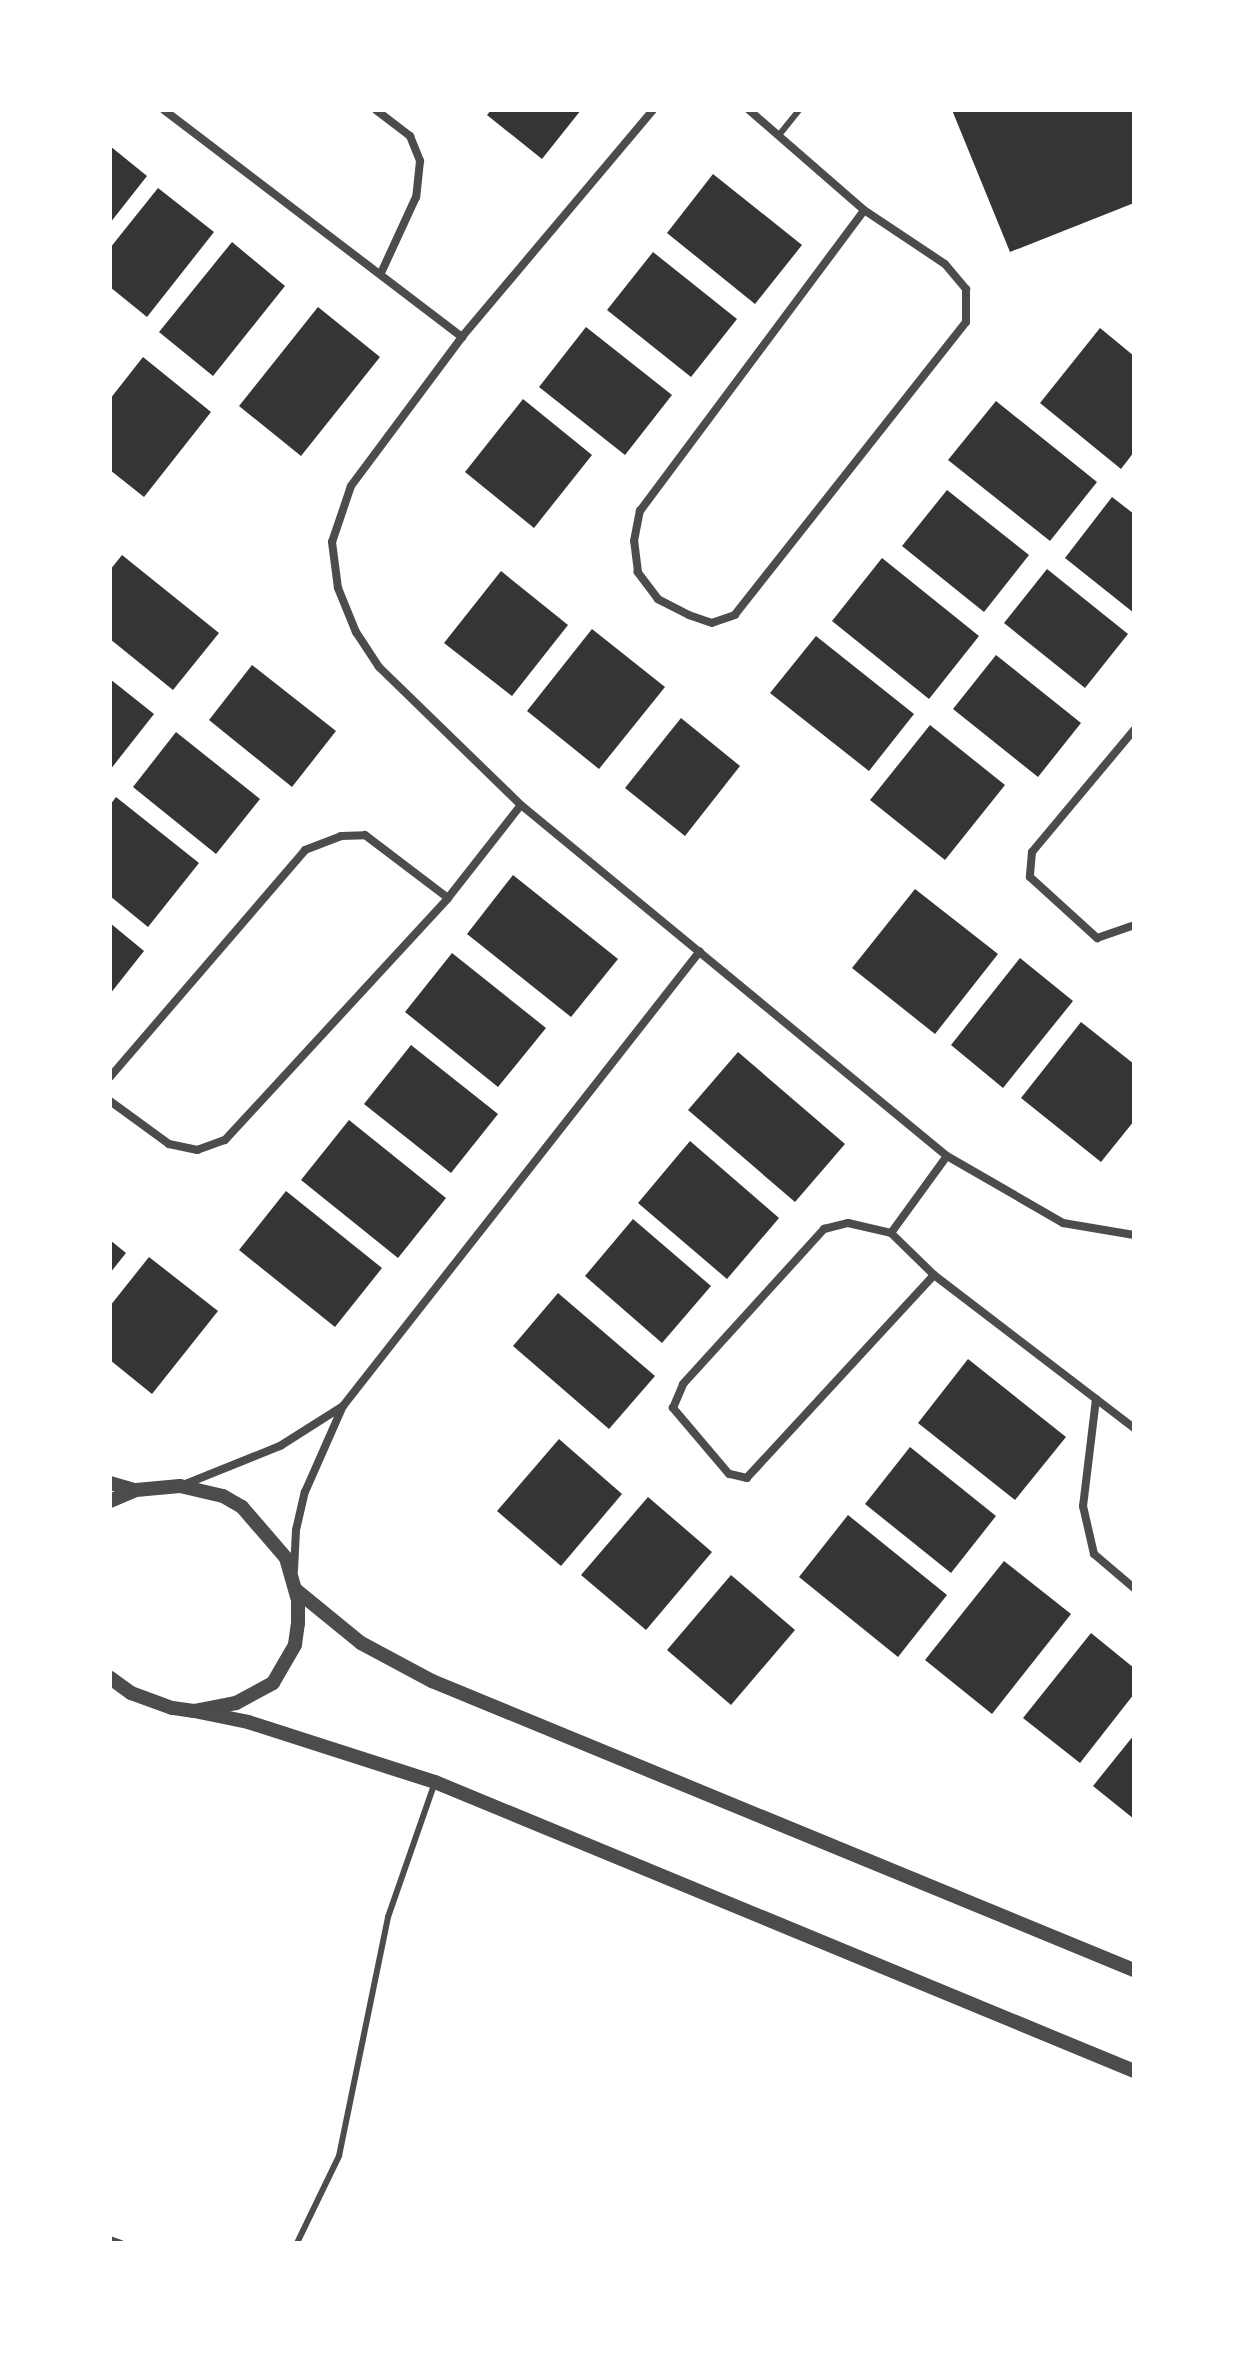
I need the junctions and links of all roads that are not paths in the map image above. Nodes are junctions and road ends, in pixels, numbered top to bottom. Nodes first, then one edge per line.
1 (164, 110) edge
2 (376, 110) edge
3 (653, 110) edge
4 (749, 110) edge
5 (799, 110) edge
6 (779, 135) junction
7 (864, 210) junction
8 (382, 271) junction
9 (462, 337) junction
10 (1134, 730) edge
11 (521, 805) junction
12 (448, 898) junction
13 (1134, 925) edge
14 (700, 951) junction
15 (110, 1077) edge
16 (110, 1101) edge
17 (947, 1156) junction
18 (891, 1233) junction
19 (1134, 1235) edge
20 (934, 1275) junction
21 (1096, 1399) junction
22 (343, 1406) junction
23 (1134, 1428) edge
24 (110, 1483) edge
25 (180, 1486) junction
26 (136, 1490) junction
27 (110, 1501) edge
28 (295, 1584) junction
29 (1134, 1588) edge
30 (110, 1678) edge
31 (194, 1711) junction
32 (435, 1782) junction
33 (1134, 1970) edge
34 (1134, 2071) edge
35 (110, 2239) edge
36 (121, 2243) edge
37 (297, 2243) edge

1 - 8 street
2 - 8 street
3 - 9 street
4 - 6 street
5 - 6 lane
6 - 7 street
7 - 7 street
8 - 9 street
9 - 11 street
10 - 13 street
11 - 12 street
11 - 14 street
12 - 15 street
12 - 16 street
14 - 17 street
14 - 22 street
17 - 18 street
17 - 19 street
18 - 20 street
18 - 20 street
20 - 21 street
21 - 23 street
21 - 29 street
22 - 25 street
22 - 28 street
24 - 26 street
25 - 26 street
25 - 28 street
26 - 27 street
28 - 31 street
28 - 33 street
30 - 31 street
31 - 32 street
32 - 34 street
32 - 37 lane
35 - 36 lane

